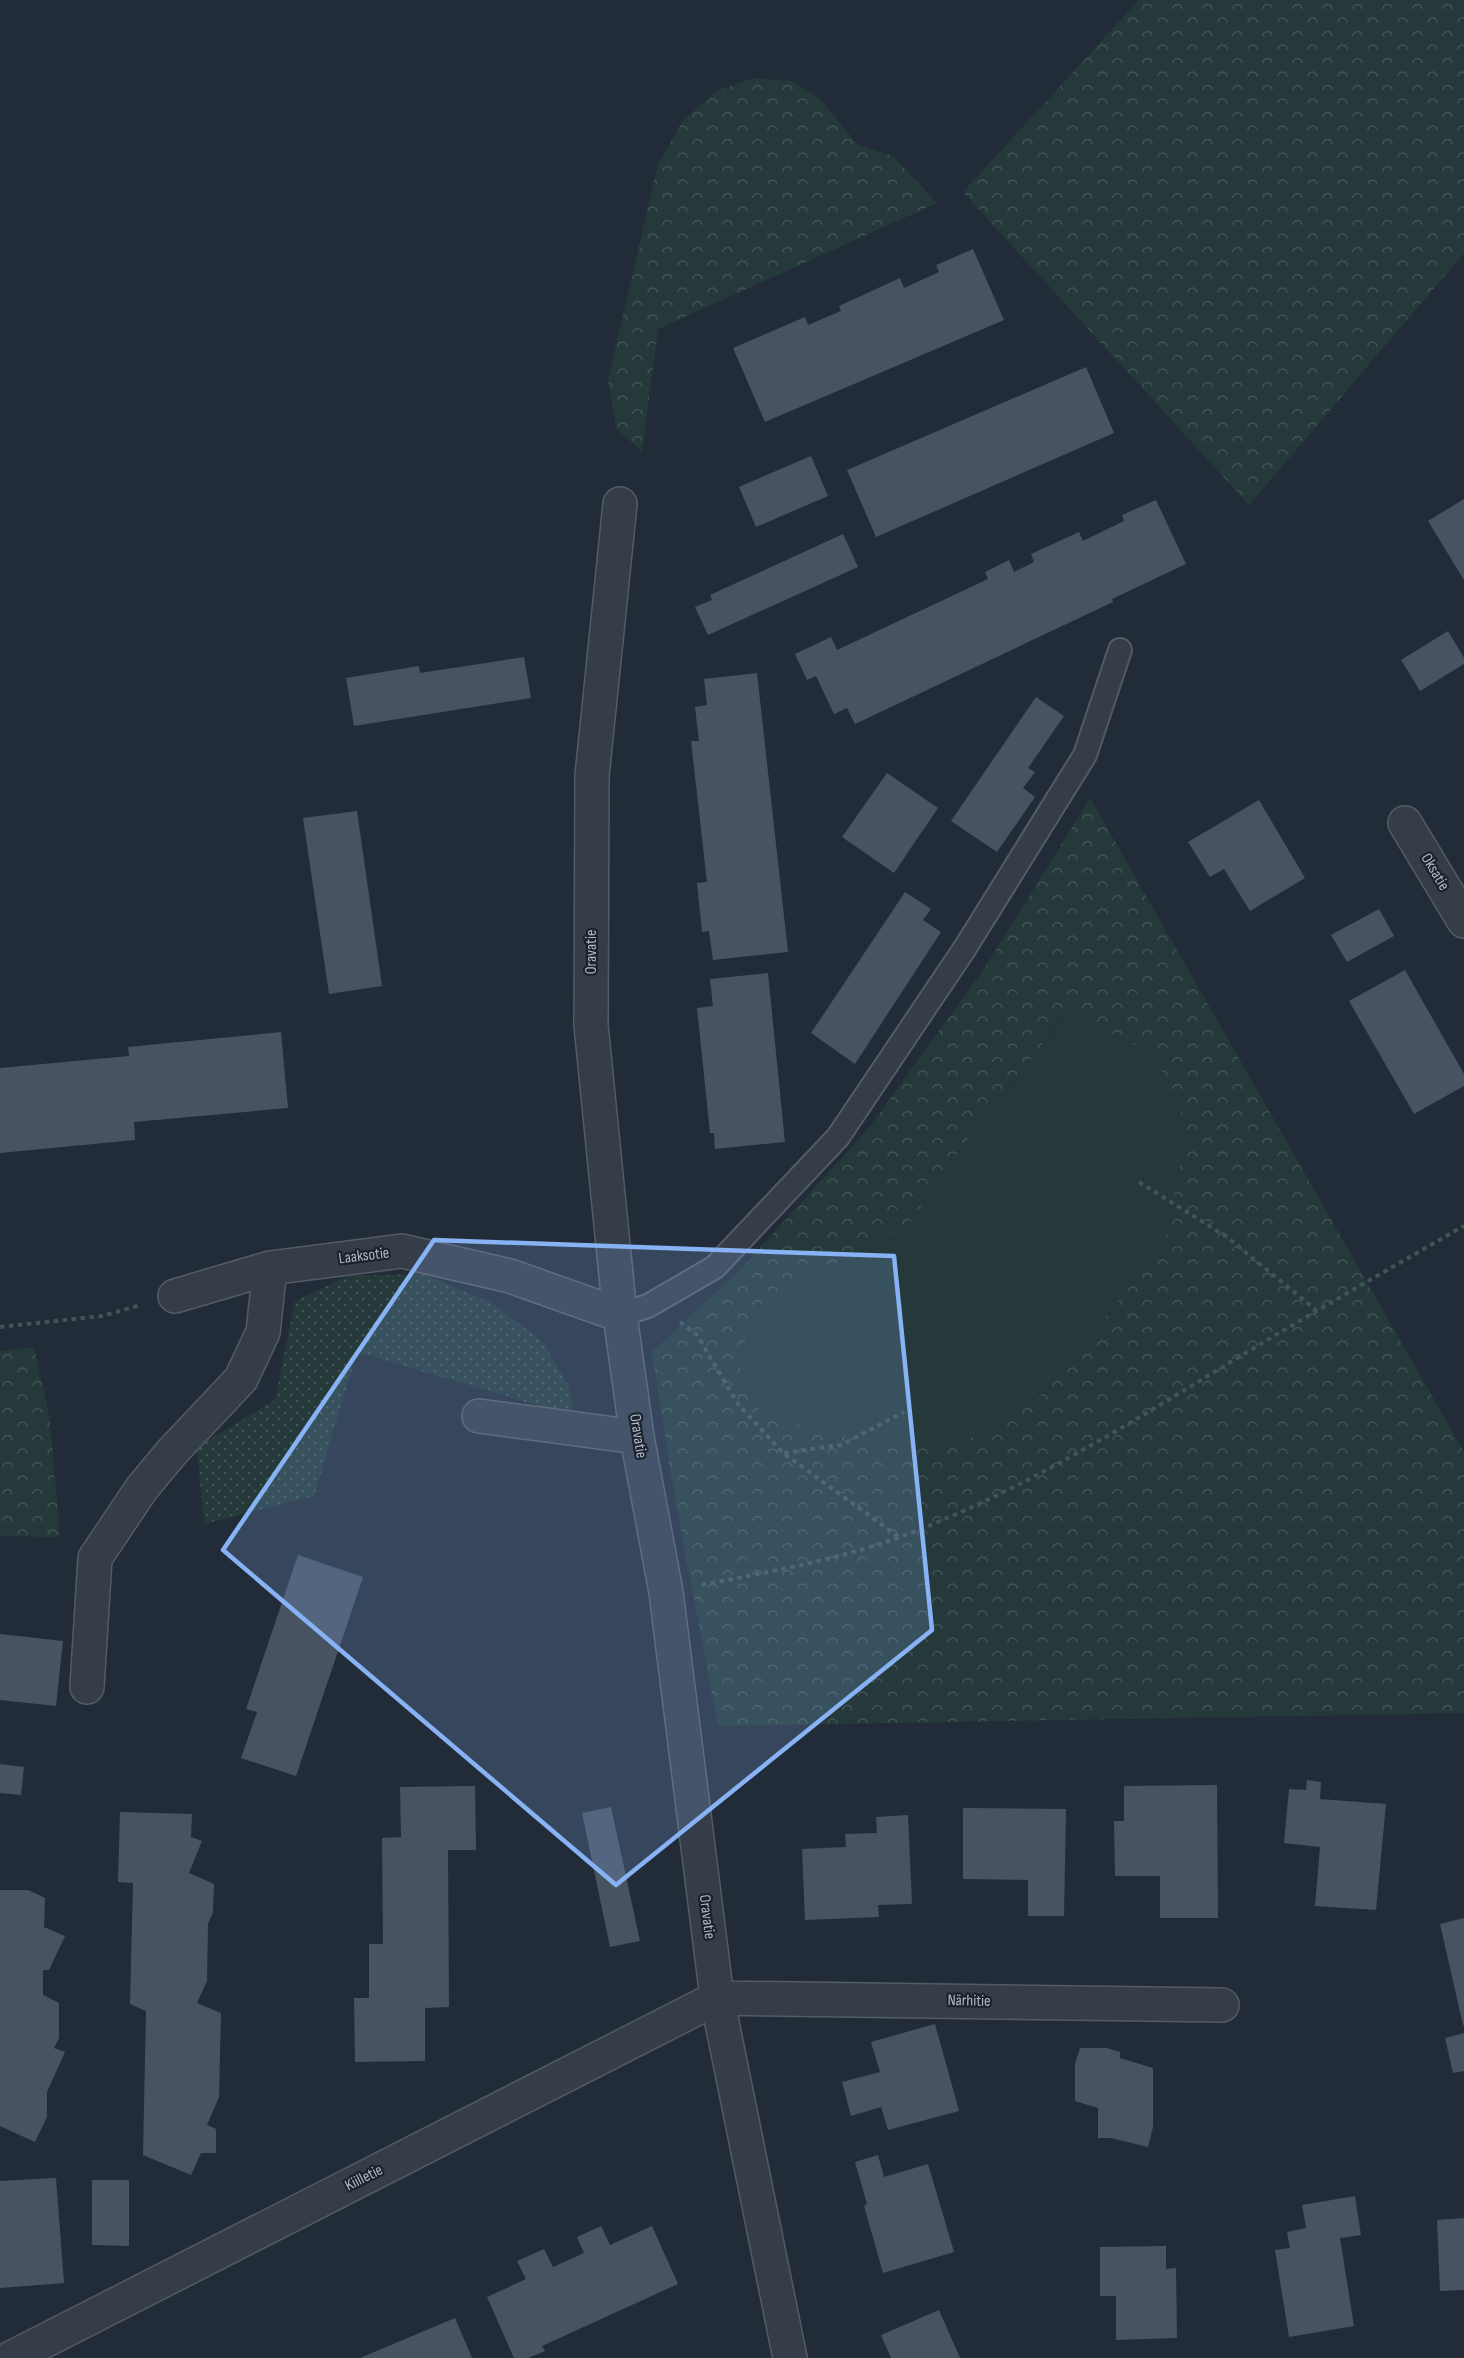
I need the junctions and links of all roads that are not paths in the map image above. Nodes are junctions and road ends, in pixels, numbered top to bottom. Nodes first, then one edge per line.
1 (620, 504) dead end
2 (1120, 650) dead end
3 (1405, 824) dead end
4 (1464, 921) edge
5 (270, 1268) junction
6 (175, 1296) road end
7 (634, 1310) junction
8 (479, 1416) dead end
9 (637, 1437) junction
10 (87, 1687) dead end
11 (717, 1998) junction
12 (1222, 2005) dead end
13 (11, 2358) edge
14 (790, 2358) edge

1 - 7 street, Oravatie
2 - 7 lane
3 - 4 street, Oksatie
5 - 6 street, Laaksotie
5 - 7 street, Laaksotie
5 - 10 street
7 - 9 street, Oravatie
8 - 9 street
9 - 11 street, Oravatie
11 - 12 street, Närhitie
11 - 13 street, Kiilletie
11 - 14 street, Oravatie

